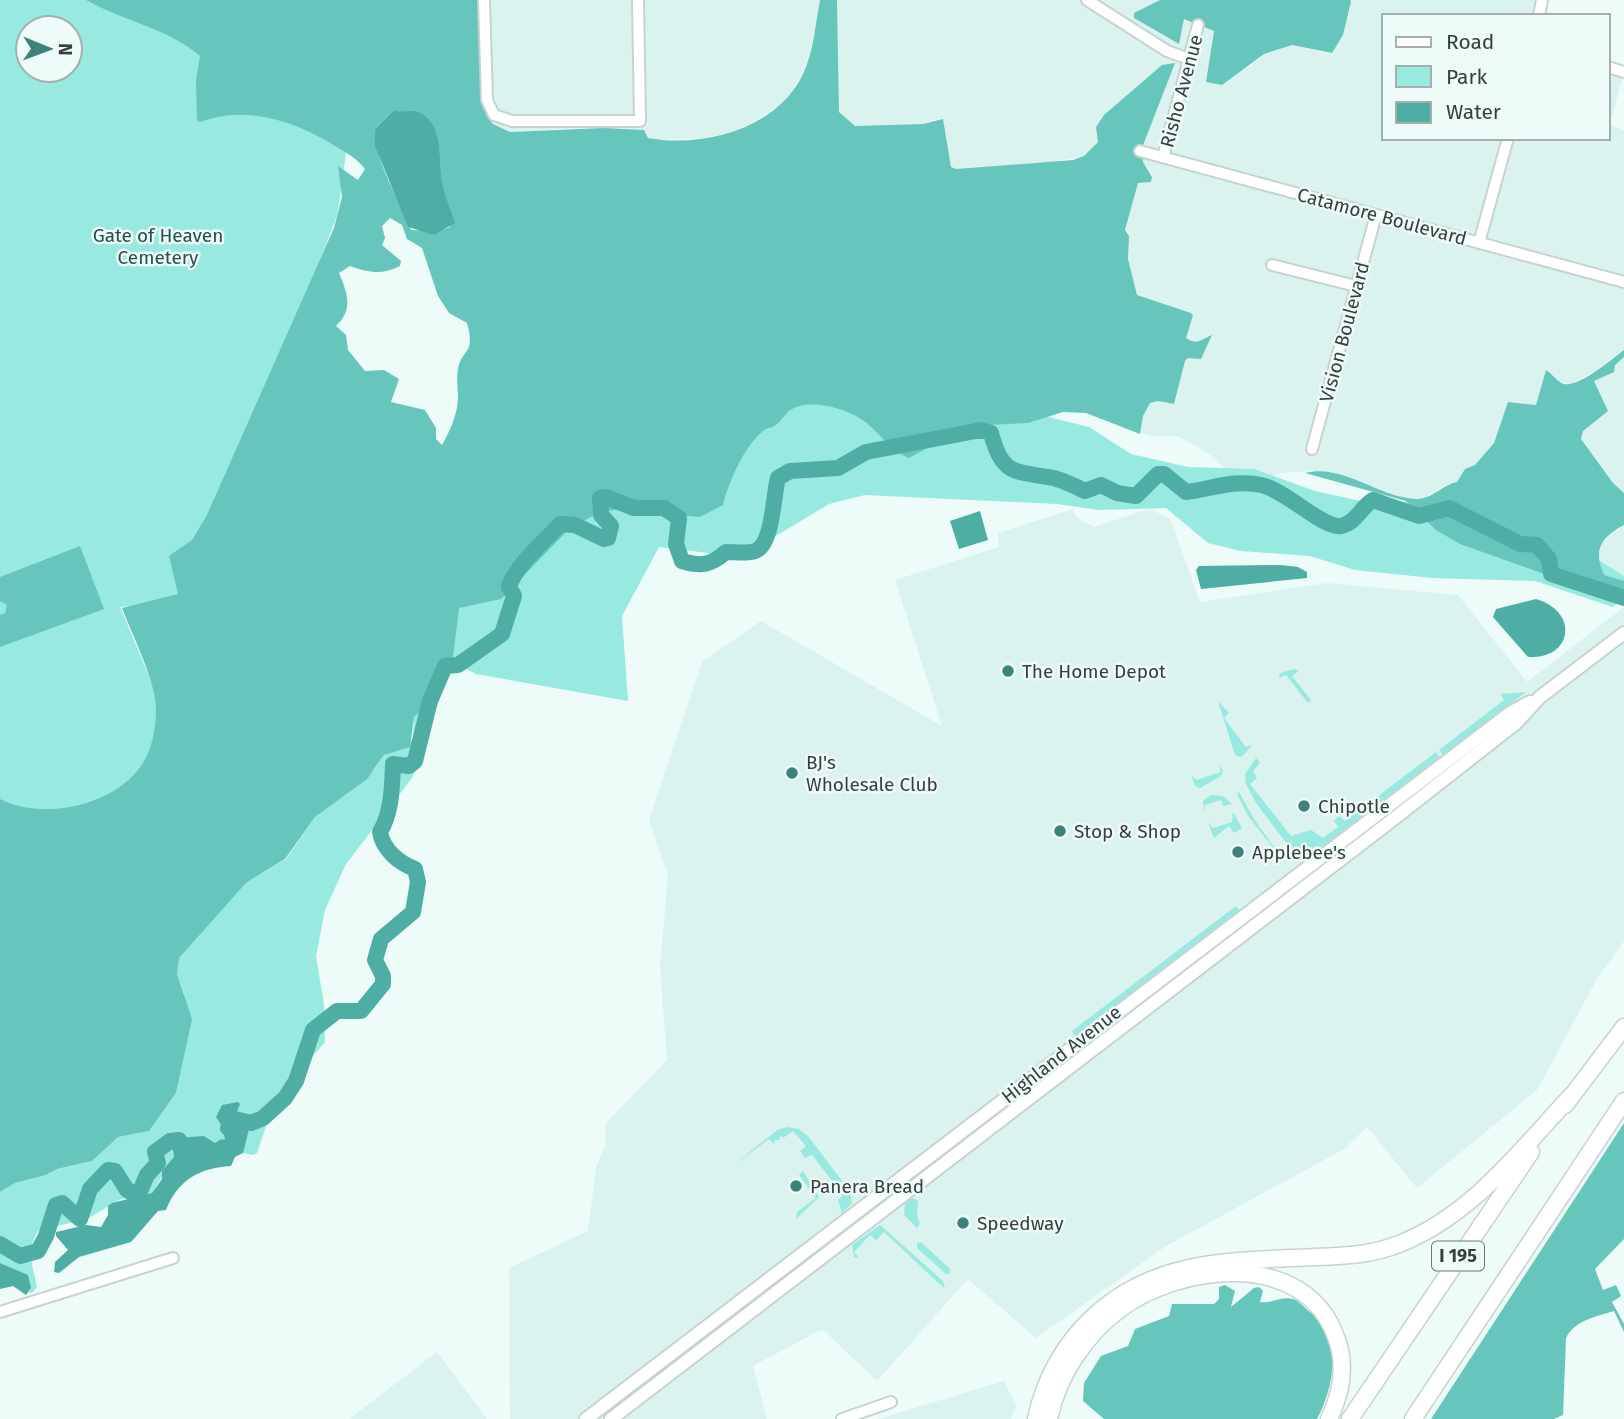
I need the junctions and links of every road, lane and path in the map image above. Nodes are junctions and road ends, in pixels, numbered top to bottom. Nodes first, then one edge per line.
1 (484, 0) edge
2 (638, 0) edge
3 (1087, 0) edge
4 (1198, 25) dead end
5 (1189, 59) junction
6 (1507, 140) edge
7 (1140, 150) dead end
8 (1163, 157) junction
9 (1376, 215) junction
10 (1479, 243) junction
11 (1272, 265) dead end
12 (1624, 282) edge
13 (1356, 286) junction
14 (1312, 449) dead end
15 (1624, 633) edge
16 (1540, 697) junction
17 (1624, 1027) edge
18 (1571, 1096) junction
19 (1624, 1101) edge
20 (173, 1258) dead end
21 (0, 1312) edge
22 (891, 1402) dead end
23 (586, 1419) edge
24 (611, 1419) edge
25 (842, 1419) edge
26 (1036, 1419) edge
27 (1049, 1419) edge
28 (1329, 1419) edge
29 (1350, 1419) edge
30 (1413, 1419) edge

1 - 2 street
3 - 5 street
4 - 5 street, Risho Avenue
5 - 8 street, Risho Avenue
6 - 10 street
7 - 8 street, Catamore Boulevard
8 - 9 street, Catamore Boulevard
9 - 10 street, Catamore Boulevard
9 - 13 street, Vision Boulevard
10 - 12 street, Catamore Boulevard
11 - 13 street
13 - 14 street, Vision Boulevard
15 - 16 main road, Highland Avenue
16 - 23 main road, Highland Avenue
16 - 24 main road, Highland Avenue
17 - 18 highway, I 195
18 - 26 highway
18 - 29 highway, I 195
19 - 30 highway, I 195
20 - 21 street
22 - 25 street
27 - 28 highway

